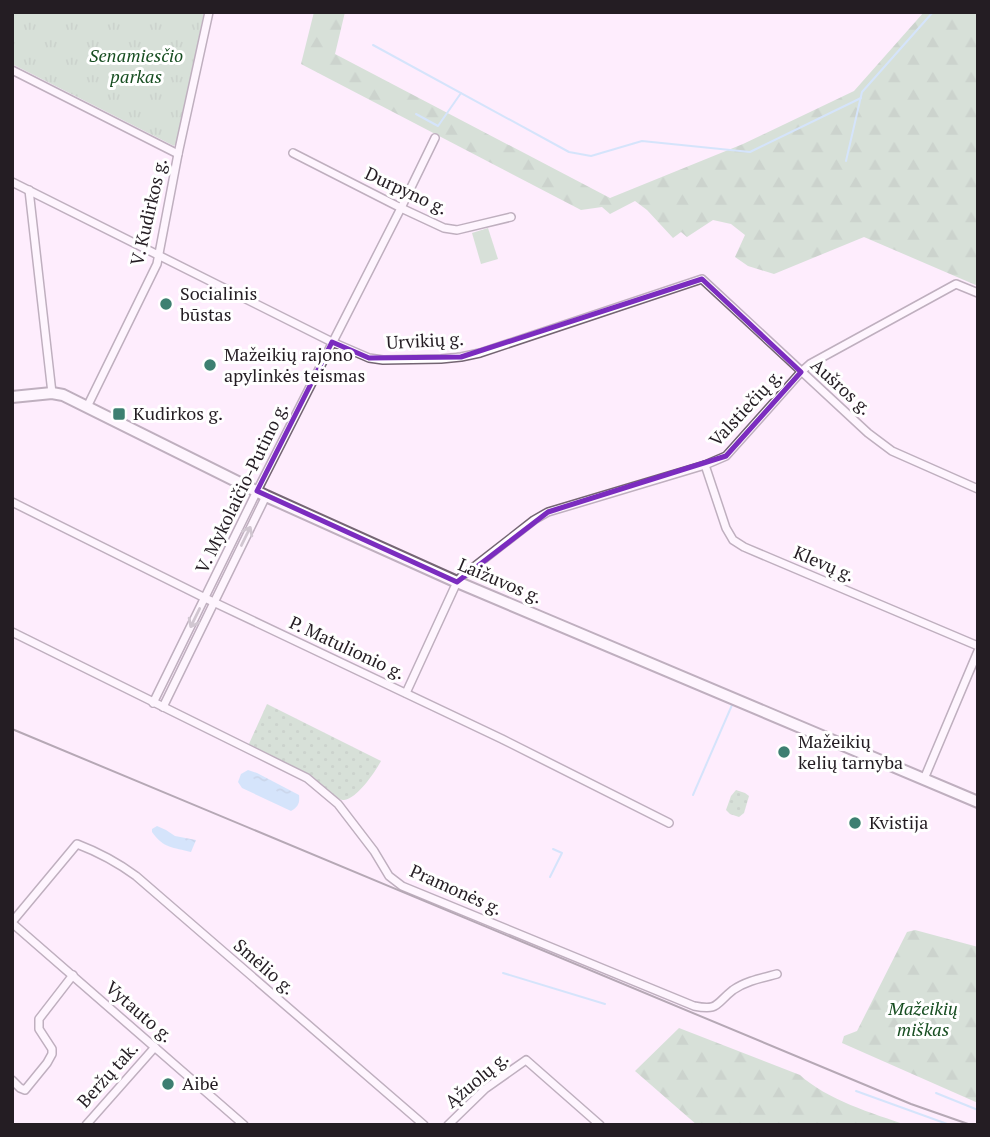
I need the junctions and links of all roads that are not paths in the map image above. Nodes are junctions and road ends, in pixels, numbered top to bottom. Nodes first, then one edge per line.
1 (209, 12) edge
2 (12, 70) edge
3 (435, 138) dead end
4 (293, 153) dead end
5 (178, 154) junction
6 (12, 182) edge
7 (29, 190) junction
8 (401, 208) junction
9 (510, 217) dead end
10 (159, 254) junction
11 (702, 279) joint
12 (978, 293) edge
13 (332, 342) junction
14 (801, 372) junction
15 (52, 393) junction
16 (12, 397) edge
17 (87, 407) junction
18 (705, 465) junction
19 (978, 489) edge
20 (262, 493) junction
21 (12, 502) edge
22 (457, 582) junction
23 (205, 598) junction
24 (214, 603) junction
25 (12, 632) edge
26 (978, 648) edge
27 (406, 693) junction
28 (153, 703) junction
29 (163, 708) junction
30 (924, 779) junction
31 (978, 802) edge
32 (668, 823) dead end
33 (13, 926) edge
34 (777, 974) dead end
35 (73, 975) junction
36 (155, 1047) junction
37 (12, 1080) edge
38 (86, 1125) edge
39 (244, 1125) edge
40 (424, 1125) edge
41 (448, 1125) edge
42 (600, 1125) edge

1 - 5 street, V. Kudirkos g.
2 - 5 street
3 - 8 street, V. Mykolaičio-Putino g.
4 - 8 street, Durpyno g.
5 - 10 street, V. Kudirkos g.
6 - 7 street, Urvikių g.
7 - 10 street, Urvikių g.
7 - 15 street
8 - 9 street, Durpyno g.
8 - 13 street, V. Mykolaičio-Putino g.
10 - 13 street, Urvikių g.
10 - 17 street, V. Kudirkos g.
11 - 13 street, Urvikių g.
11 - 14 street, Aušros g.
12 - 14 street, Valstiečių g.
13 - 20 street, V. Mykolaičio-Putino g.
14 - 18 street, Valstiečių g.
14 - 19 street, Aušros g.
15 - 16 main road, Laižuvos g.
15 - 17 main road, Laižuvos g.
17 - 20 main road, Laižuvos g.
18 - 22 street, Valstiečių g.
18 - 26 street, Klevų g.
20 - 22 main road, Laižuvos g.
20 - 23 street, V. Mykolaičio-Putino g.
24 -> 20 street, V. Mykolaičio-Putino g.
21 - 23 street, P. Matulionio g.
22 - 27 street
22 - 30 main road, Laižuvos g.
23 - 24 street, P. Matulionio g.
23 -> 28 street, V. Mykolaičio-Putino g.
24 - 27 street, P. Matulionio g.
24 - 29 street, V. Mykolaičio-Putino g.
25 - 28 street, Pramonės g.
26 - 30 street
27 - 32 street, P. Matulionio g.
28 - 29 street, Pramonės g.
29 - 34 street, Pramonės g.
30 - 31 main road, Laižuvos g.
33 - 35 street, Vytauto g.
33 - 40 street, Smėlio g.
35 - 36 street, Vytauto g.
35 - 37 street
36 - 38 street, Beržų tak.
36 - 39 street, Vytauto g.
41 - 42 street, Ąžuolų g.

